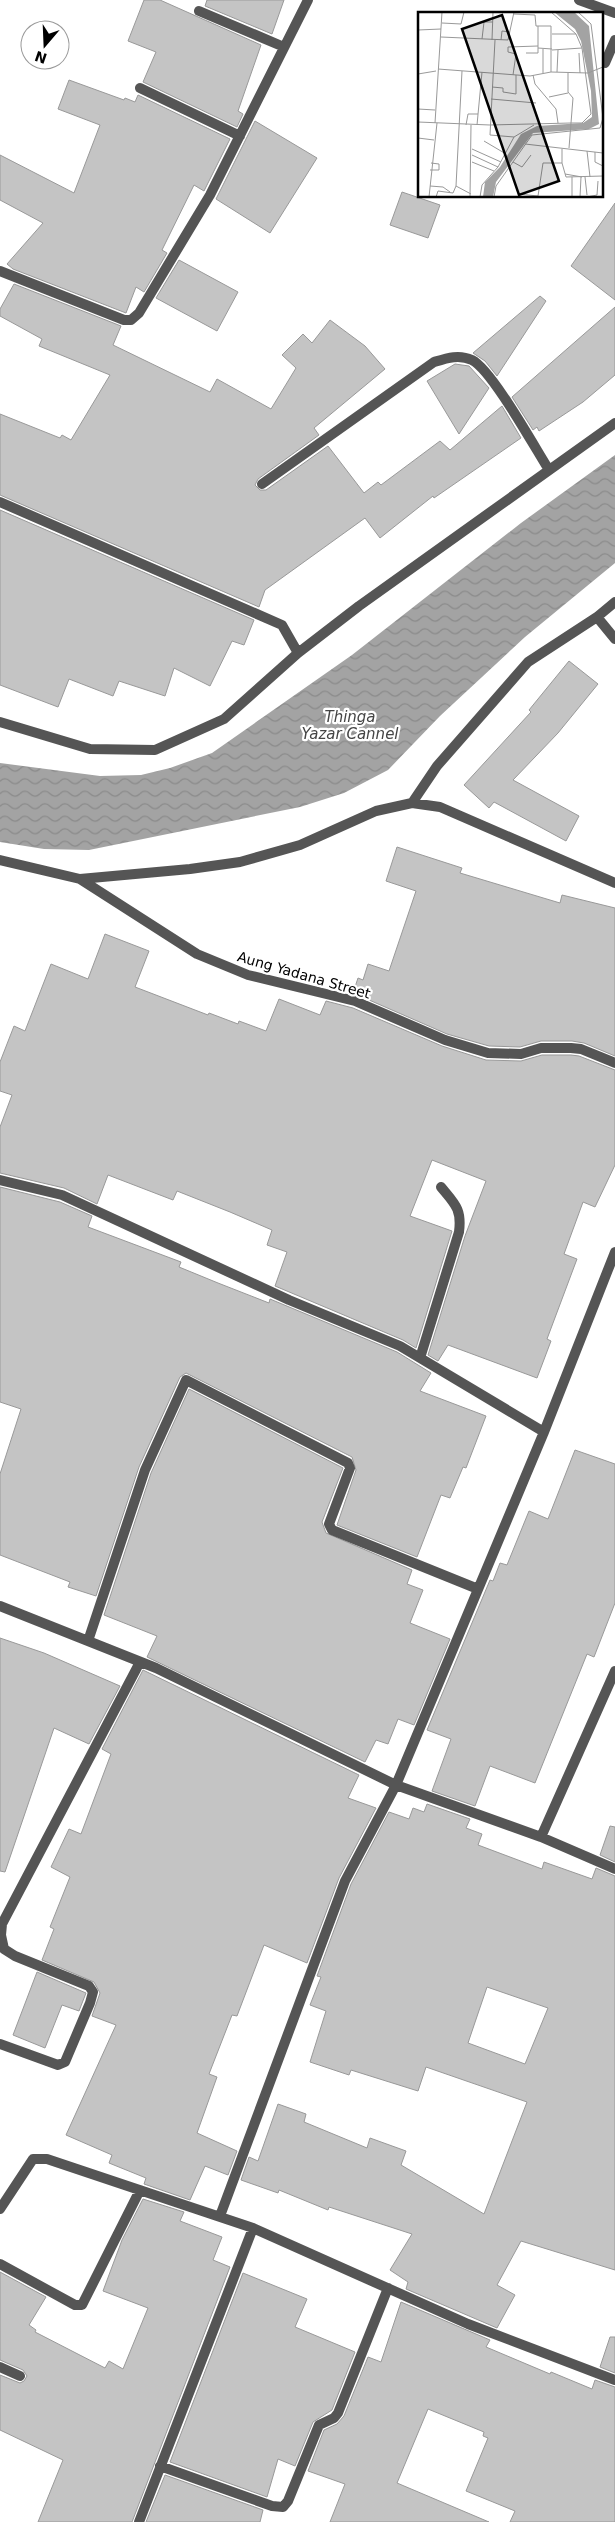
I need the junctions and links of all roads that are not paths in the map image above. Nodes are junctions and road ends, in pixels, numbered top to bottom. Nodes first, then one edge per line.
1 (308, 0) edge
2 (579, 0) edge
3 (199, 11) dead end
4 (615, 13) edge
5 (615, 40) edge
6 (284, 47) junction
7 (605, 63) dead end
8 (140, 88) dead end
9 (240, 136) junction
10 (0, 271) edge
11 (615, 423) edge
12 (549, 470) junction
13 (262, 484) dead end
14 (0, 502) edge
15 (615, 602) edge
16 (598, 617) junction
17 (615, 639) edge
18 (298, 653) junction
19 (0, 722) edge
20 (412, 803) junction
21 (0, 860) edge
22 (80, 878) junction
23 (615, 882) edge
24 (615, 1063) edge
25 (0, 1180) edge
26 (441, 1187) dead end
27 (615, 1252) edge
28 (420, 1358) junction
29 (544, 1432) junction
30 (478, 1589) junction
31 (0, 1606) edge
32 (88, 1641) junction
33 (140, 1662) junction
34 (615, 1671) edge
35 (396, 1785) junction
36 (541, 1837) junction
37 (615, 1869) edge
38 (0, 2044) edge
39 (140, 2190) junction
40 (0, 2209) edge
41 (220, 2216) junction
42 (253, 2228) junction
43 (0, 2264) edge
44 (388, 2288) junction
45 (0, 2367) edge
46 (20, 2376) dead end
47 (615, 2380) edge
48 (160, 2466) junction
49 (139, 2522) edge

1 - 6 street
2 - 4 street
3 - 6 street
5 - 7 street
6 - 9 street
8 - 9 street
9 - 10 street
11 - 12 street
12 - 13 street
12 - 18 street
14 - 18 street
15 - 16 street
16 - 17 street
16 - 20 street
18 - 19 street
20 - 22 street
20 - 23 street
21 - 22 street, Aung Yadana Street
22 - 24 street, Aung Yadana Street
25 - 28 street
26 - 28 street
27 - 29 street
28 - 29 street
29 - 30 street
30 - 32 street
30 - 35 street
31 - 32 street
32 - 33 street
33 - 35 street
33 - 38 street
34 - 36 street
35 - 36 street
35 - 41 street
36 - 37 street
39 - 40 street
39 - 41 street
39 - 43 street
41 - 42 street
42 - 44 street
42 - 48 street
44 - 47 street
44 - 48 street
45 - 46 street
48 - 49 street

